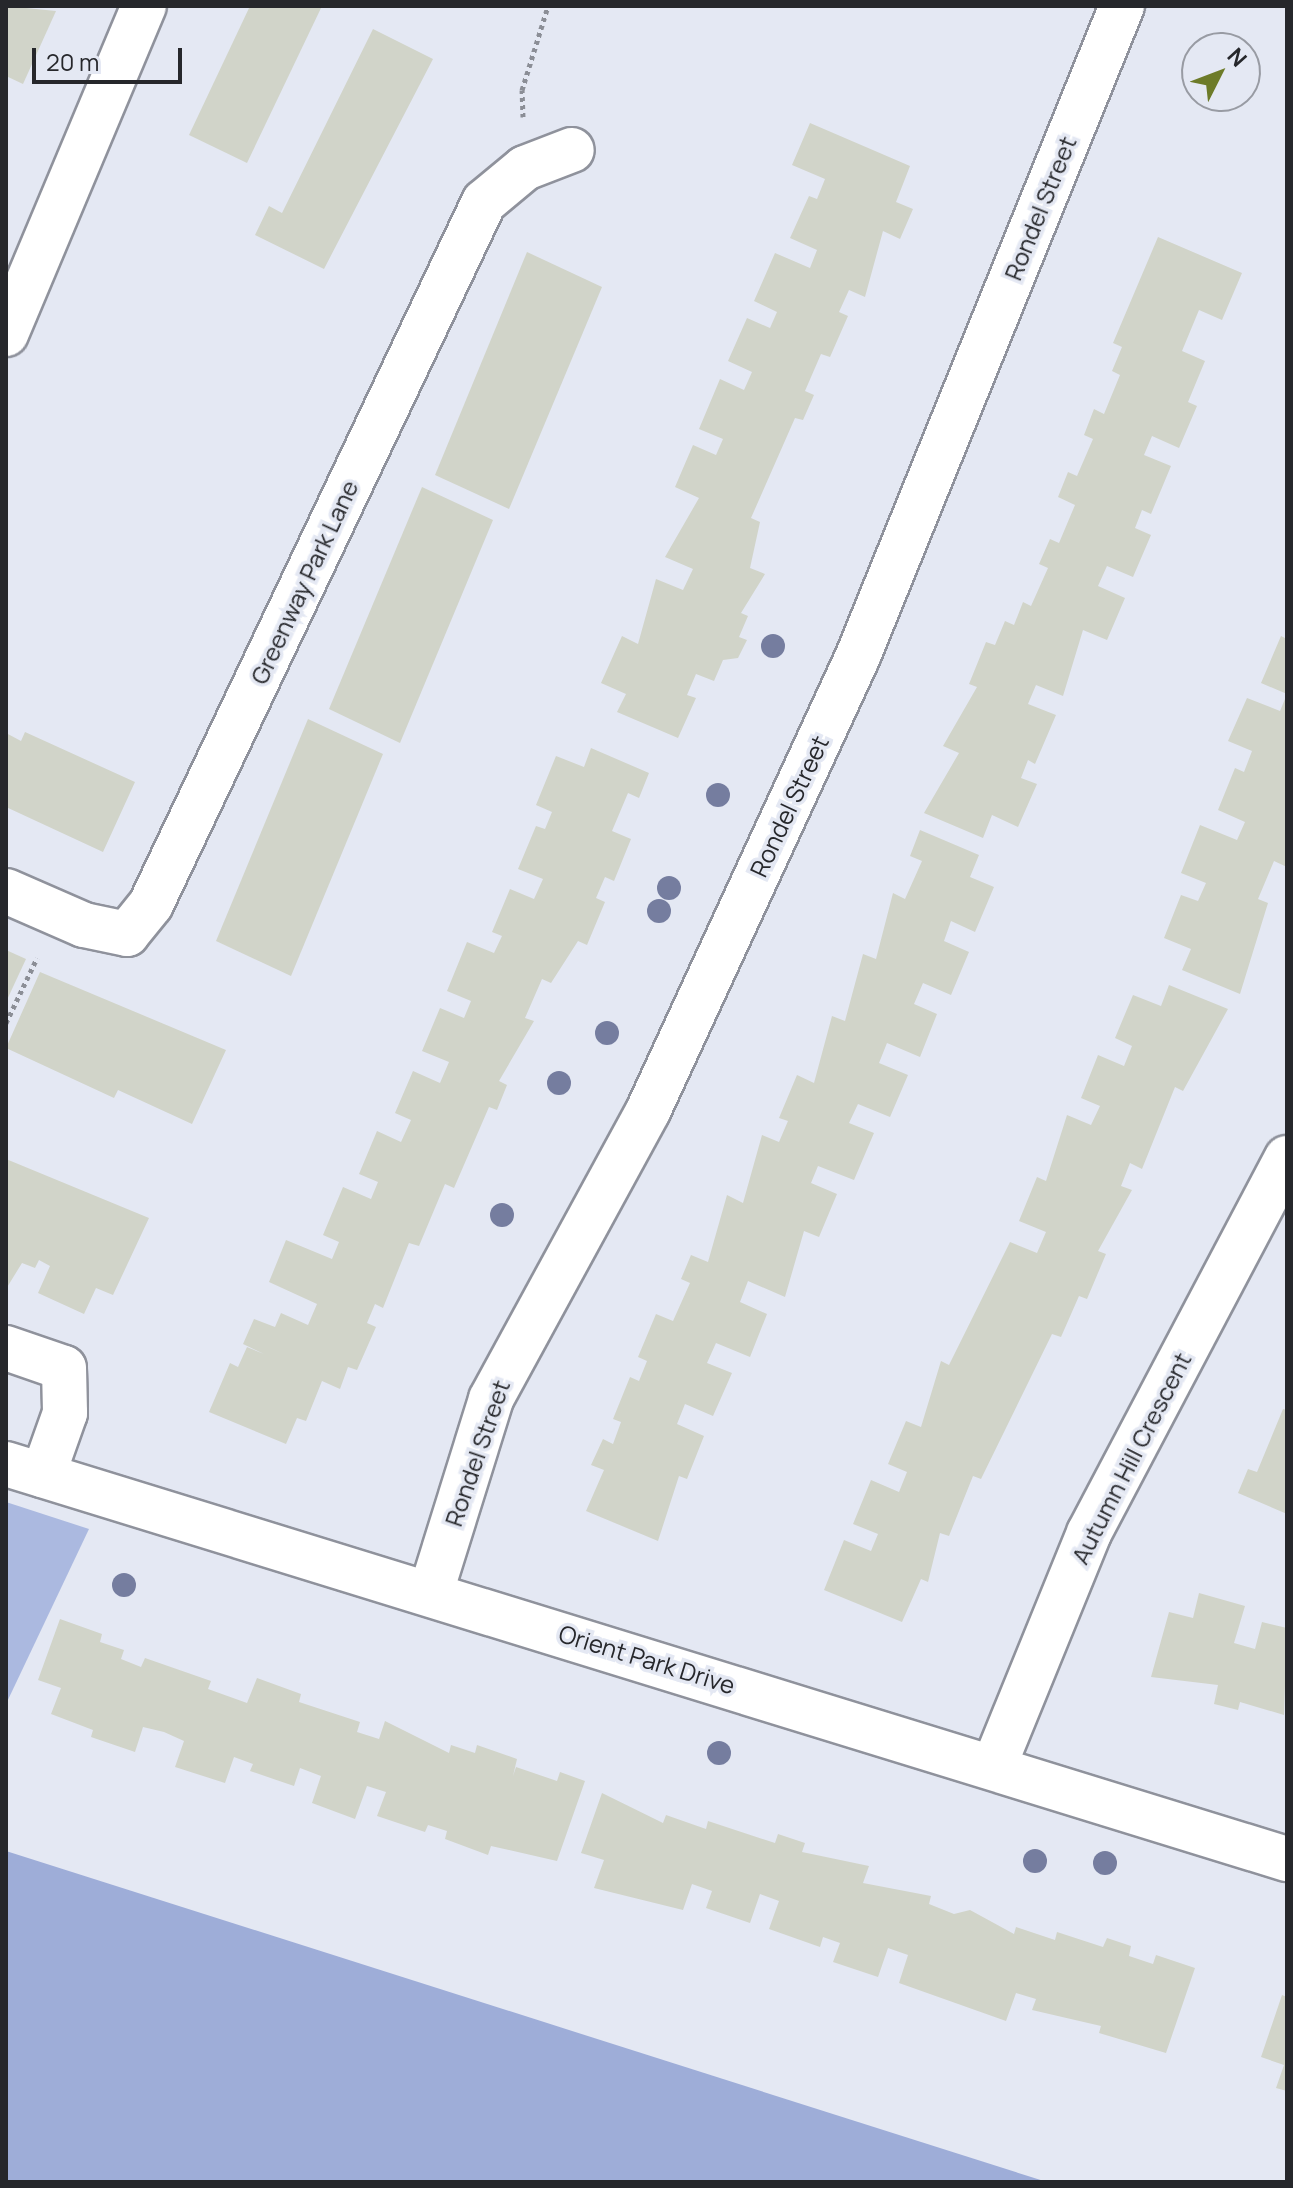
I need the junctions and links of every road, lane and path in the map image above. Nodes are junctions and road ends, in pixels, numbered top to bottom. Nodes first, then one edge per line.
1 (144, 6) edge
2 (548, 6) edge
3 (1122, 6) edge
4 (572, 150) dead end
5 (525, 168) junction
6 (6, 334) edge
7 (6, 891) edge
8 (58, 914) junction
9 (6, 1023) edge
10 (1287, 1158) edge
11 (6, 1348) edge
12 (24, 1470) edge
13 (431, 1592) junction
14 (994, 1766) junction
15 (1287, 1859) edge

1 - 6 street
2 - 5 path
3 - 13 street, Rondel Street
4 - 5 street, Greenway Park Lane
5 - 8 street, Greenway Park Lane
7 - 8 street, Greenway Park Lane
8 - 9 path
10 - 14 street, Autumn Hill Crescent
11 - 12 street
12 - 13 street, Orient Park Drive
13 - 14 street, Orient Park Drive
14 - 15 street, Orient Park Drive

